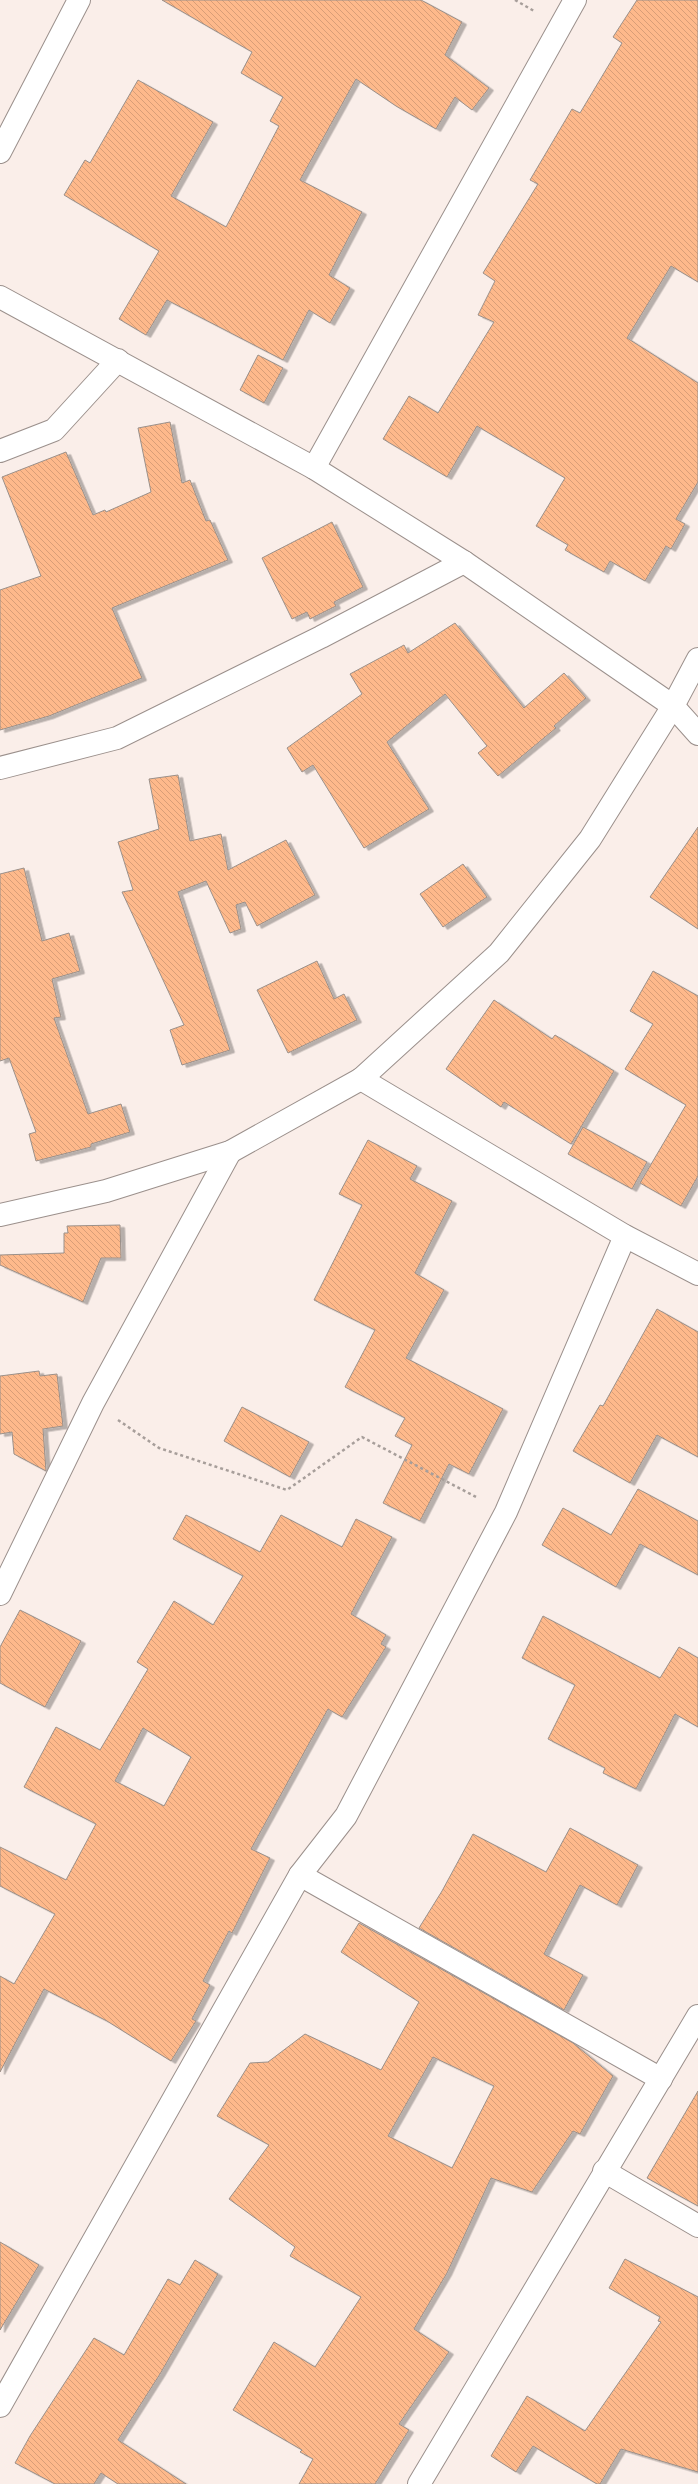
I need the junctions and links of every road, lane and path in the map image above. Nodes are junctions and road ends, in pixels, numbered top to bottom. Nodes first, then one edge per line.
1 (79, 0) edge
2 (574, 0) edge
3 (0, 152) edge
4 (0, 297) edge
5 (118, 360) junction
6 (0, 451) edge
7 (314, 468) junction
8 (464, 562) junction
9 (698, 659) edge
10 (673, 706) junction
11 (698, 734) edge
12 (0, 768) edge
13 (361, 1079) junction
14 (230, 1152) junction
15 (0, 1215) edge
16 (626, 1236) junction
17 (698, 1274) edge
18 (93, 1403) junction
19 (506, 1512) junction
20 (0, 1594) edge
21 (300, 1875) junction
22 (698, 2016) edge
23 (661, 2079) junction
24 (604, 2171) junction
25 (698, 2226) edge
26 (0, 2406) edge
27 (419, 2484) edge

1 - 3 street
2 - 7 street
4 - 5 street
5 - 6 street
5 - 7 street
7 - 8 street
8 - 10 street
8 - 12 street
9 - 10 street
10 - 11 street
10 - 13 street
13 - 14 street
13 - 16 street
14 - 15 street
14 - 18 street
16 - 17 street
16 - 19 street
18 - 19 path
18 - 20 street
19 - 21 street
21 - 23 street
21 - 26 street
22 - 23 street
23 - 24 street
24 - 25 street
24 - 27 street

